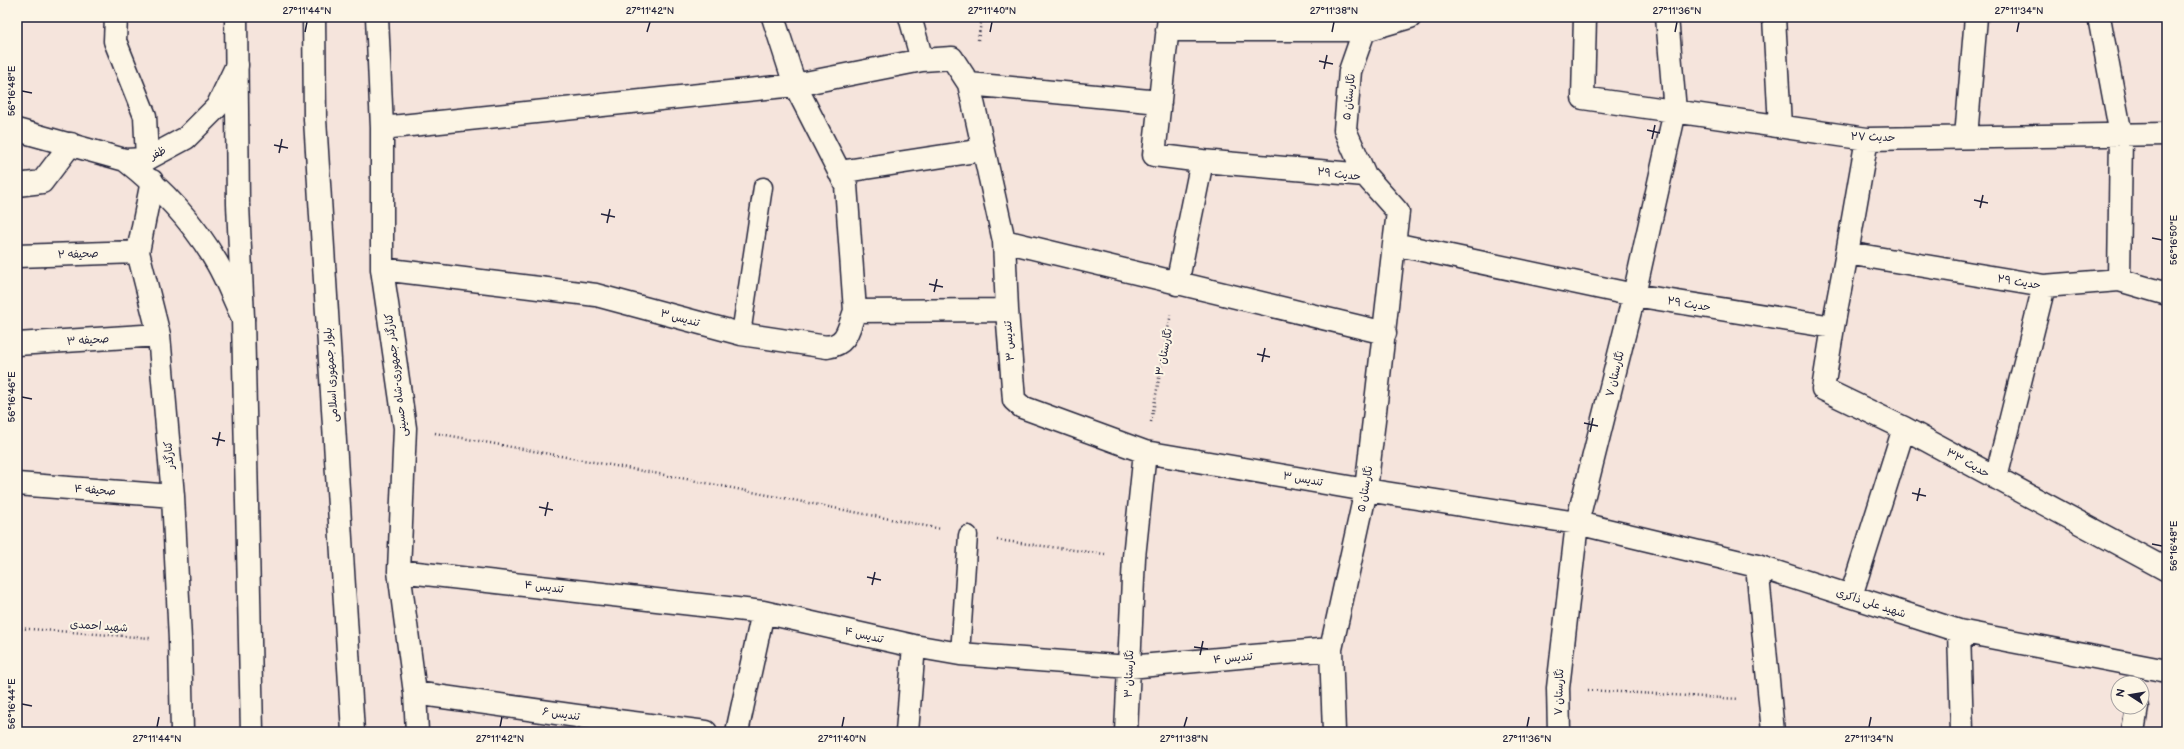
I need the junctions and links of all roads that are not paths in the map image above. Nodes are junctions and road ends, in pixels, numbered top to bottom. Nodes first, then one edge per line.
1 (116, 17) edge
2 (236, 17) edge
3 (314, 17) edge
4 (377, 17) edge
5 (773, 17) edge
6 (910, 17) edge
7 (1410, 17) edge
8 (1585, 17) edge
9 (1666, 17) edge
10 (1774, 17) edge
11 (1976, 17) edge
12 (2099, 17) edge
13 (1368, 23) edge
14 (1168, 24) edge
15 (922, 60) junction
16 (237, 65) junction
17 (968, 84) junction
18 (795, 85) junction
19 (1160, 102) junction
20 (1675, 111) junction
21 (1780, 126) junction
22 (382, 128) junction
23 (17, 130) edge
24 (2167, 134) edge
25 (2121, 136) junction
26 (1966, 137) junction
27 (1866, 139) junction
28 (71, 144) junction
29 (984, 150) junction
30 (147, 159) junction
31 (125, 160) junction
32 (1202, 161) junction
33 (839, 172) junction
34 (1364, 175) junction
35 (152, 181) junction
36 (17, 185) edge
37 (763, 187) dead end
38 (1004, 241) junction
39 (1394, 244) junction
40 (138, 252) junction
41 (1847, 253) junction
42 (17, 256) edge
43 (382, 269) junction
44 (2120, 280) junction
45 (1177, 284) junction
46 (2044, 286) junction
47 (2167, 294) edge
48 (1634, 295) junction
49 (1007, 310) junction
50 (855, 311) junction
51 (243, 318) junction
52 (1833, 327) junction
53 (1385, 333) junction
54 (741, 334) junction
55 (159, 335) junction
56 (17, 344) edge
57 (1904, 428) junction
58 (1145, 452) junction
59 (1996, 478) junction
60 (17, 484) edge
61 (1366, 490) junction
62 (173, 496) junction
63 (1577, 523) junction
64 (968, 535) road end
65 (1757, 566) junction
66 (2167, 570) edge
67 (398, 571) junction
68 (1851, 596) junction
69 (763, 612) junction
70 (1959, 631) junction
71 (914, 646) junction
72 (1331, 649) junction
73 (960, 654) junction
74 (1129, 667) junction
75 (2167, 671) edge
76 (2143, 674) edge
77 (415, 693) junction
78 (2136, 715) edge
79 (576, 724) edge
80 (182, 732) edge
81 (252, 732) edge
82 (353, 732) edge
83 (417, 732) edge
84 (706, 732) edge
85 (737, 732) edge
86 (907, 732) edge
87 (1126, 732) edge
88 (1334, 732) edge
89 (1558, 732) edge
90 (1773, 732) edge
91 (1962, 732) edge
92 (2133, 732) edge

1 - 30 street
2 - 16 street
3 - 82 street, بلوار جمهوری اسلامی
4 - 22 street, کنارگذر جمهوری-شاه حسینی
5 - 18 street
6 - 15 street
7 - 13 street
8 - 20 street, حدیث ۲۷
9 - 20 street, نگارستان ۷
10 - 21 street
11 - 26 street
12 - 25 street
13 - 14 street
13 - 34 street, نگارستان ۵
14 - 19 street
15 - 17 street
15 - 18 street
16 - 30 street, ظفر
16 - 51 street
17 - 19 street
17 - 29 street
18 - 22 street
18 - 33 street
19 - 32 street
20 - 21 street, حدیث ۲۷
20 - 48 street, نگارستان ۷
21 - 27 street, حدیث ۲۷
22 - 43 street, کنارگذر جمهوری-شاه حسینی
23 - 28 street, ظفر
24 - 25 street, حدیث ۲۷
25 - 26 street, حدیث ۲۷
25 - 44 street
26 - 27 street, حدیث ۲۷
27 - 41 street
28 - 31 street, ظفر
28 - 36 street
29 - 33 street
29 - 38 street
30 - 31 street, ظفر
31 - 35 street
32 - 34 street, حدیث ۲۹
32 - 45 street
33 - 50 street
34 - 39 street, حدیث ۲۹
35 - 40 street, کنارگذر
35 - 51 street
37 - 54 lane
38 - 45 street
38 - 49 street
39 - 48 street, حدیث ۲۹
39 - 53 street, نگارستان ۵
40 - 42 street, صحیفه ۲
40 - 55 street, کنارگذر
41 - 46 street, حدیث ۲۹
41 - 52 street
43 - 54 street, تندیس ۳
43 - 67 street, کنارگذر جمهوری-شاه حسینی
44 - 46 street, حدیث ۲۹
44 - 47 street, حدیث ۲۹
45 - 53 street
46 - 59 street
48 - 52 street, حدیث ۲۹
48 - 63 street, نگارستان ۷
49 - 50 street, تندیس ۳
49 - 58 street, تندیس ۳
50 - 54 street, تندیس ۳
51 - 81 street
52 - 57 street, حدیث ۳۳
53 - 61 street, نگارستان ۵
55 - 56 street, صحیفه ۳
55 - 62 street, کنارگذر
57 - 59 street, حدیث ۳۳
57 - 68 street
58 - 61 street, تندیس ۳
58 - 74 street, نگارستان ۳
59 - 66 street, حدیث ۳۳
60 - 62 street, صحیفه ۴
61 - 63 street, تندیس ۳
61 - 72 street, نگارستان ۵
62 - 80 street, کنارگذر
63 - 65 street, شهید علی ذاکری
63 - 89 street, نگارستان ۷
64 - 73 lane
65 - 68 street, شهید علی ذاکری
65 - 90 street
67 - 69 street, تندیس ۴
67 - 77 street, کنارگذر جمهوری-شاه حسینی
68 - 70 street, شهید علی ذاکری
69 - 71 street, تندیس ۴
69 - 85 street
70 - 76 street, شهید علی ذاکری
70 - 91 street
71 - 73 street, تندیس ۴
71 - 86 street
72 - 74 street, تندیس ۴
72 - 88 street, نگارستان ۵
73 - 74 street, تندیس ۴
74 - 87 street, نگارستان ۳
75 - 76 street, شهید علی ذاکری
77 - 79 street, تندیس ۶
77 - 83 street, کنارگذر جمهوری-شاه حسینی
78 - 92 street
79 - 84 street, تندیس ۶

